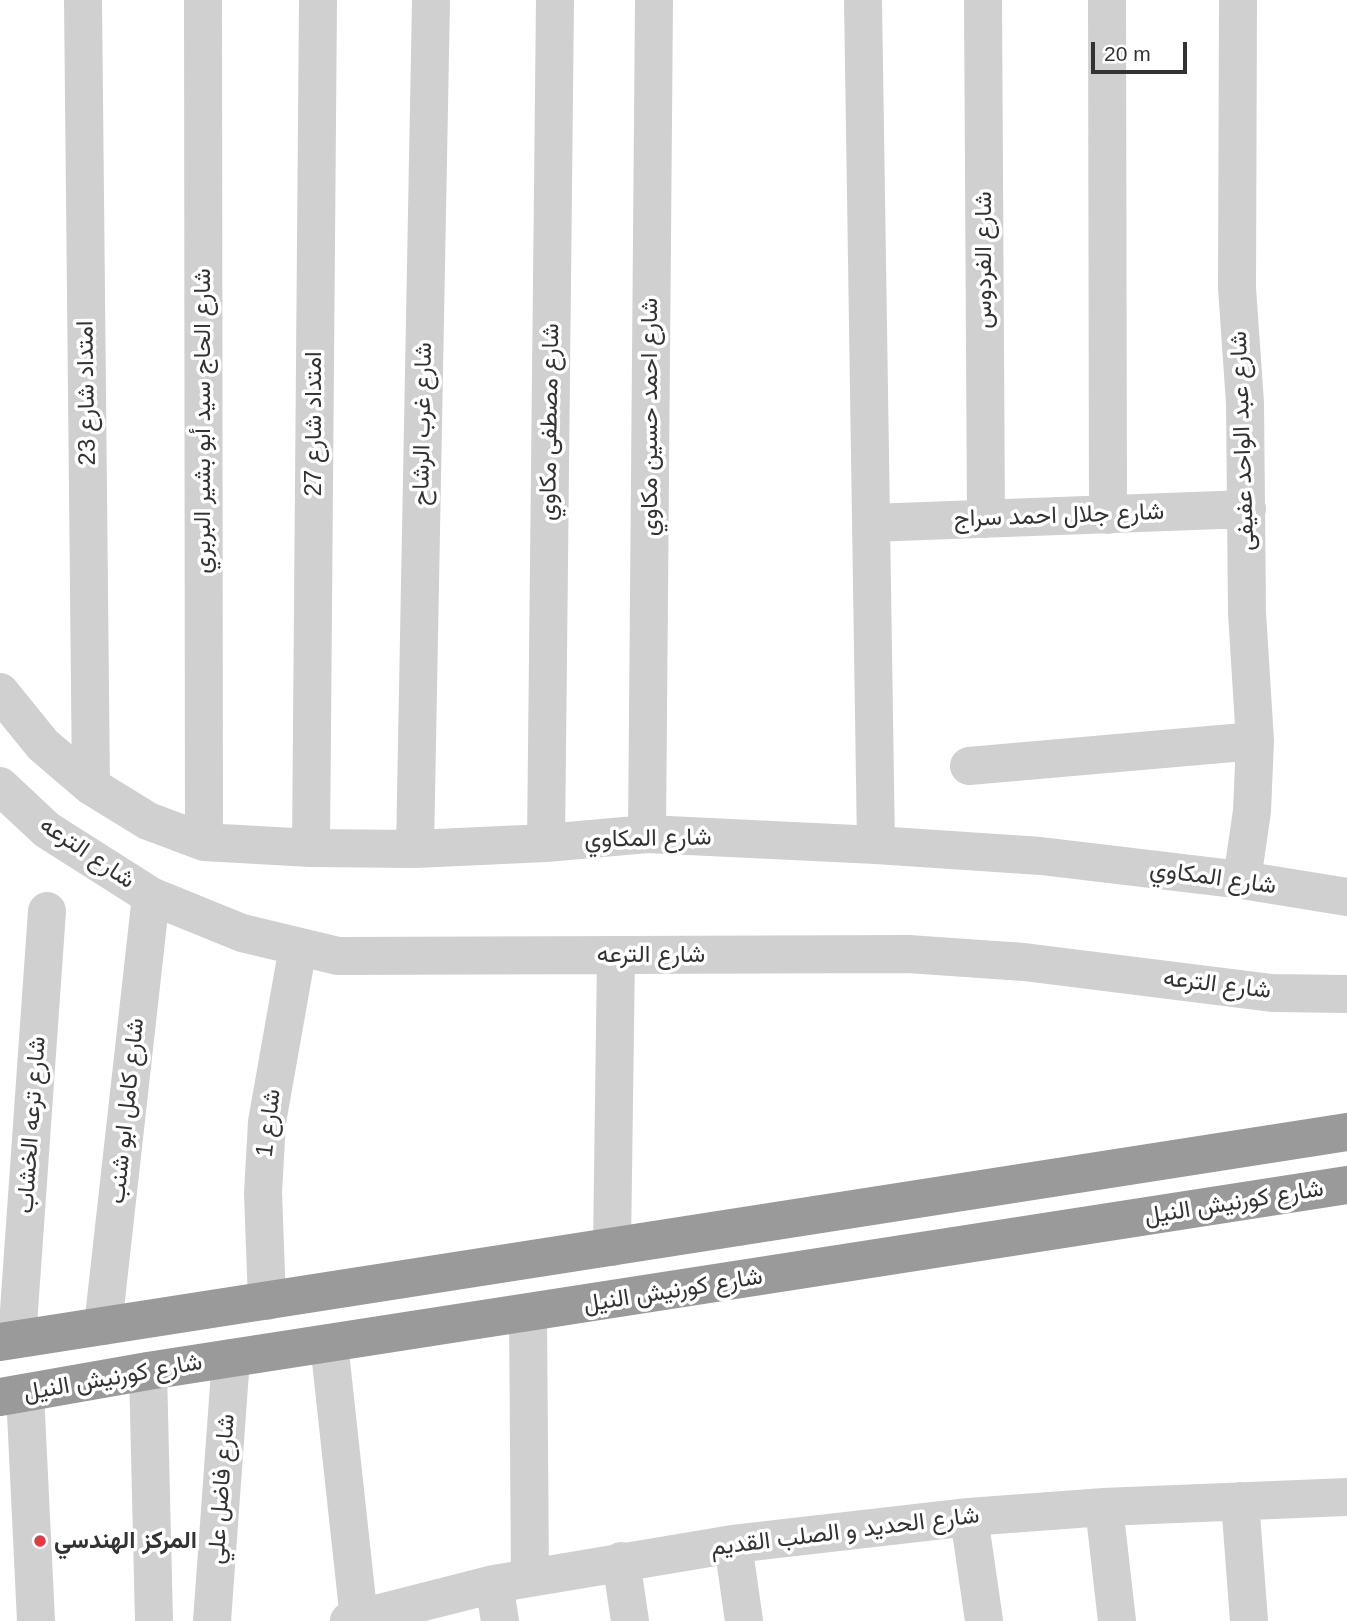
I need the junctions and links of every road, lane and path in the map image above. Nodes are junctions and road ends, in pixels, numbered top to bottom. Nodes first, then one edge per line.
1 (83, 0) edge
2 (203, 0) edge
3 (317, 0) edge
4 (431, 0) edge
5 (555, 0) edge
6 (654, 0) edge
7 (863, 0) edge
8 (983, 0) edge
9 (1107, 0) edge
10 (1238, 0) edge
11 (1247, 509) junction
12 (1108, 515) junction
13 (986, 519) junction
14 (871, 523) junction
15 (0, 692) edge
16 (1255, 741) junction
17 (969, 766) dead end
18 (0, 786) edge
19 (91, 786) junction
20 (647, 834) junction
21 (204, 842) junction
22 (546, 843) junction
23 (876, 845) junction
24 (311, 848) junction
25 (415, 849) junction
26 (1242, 880) junction
27 (151, 896) junction
28 (1347, 897) edge
29 (47, 911) dead end
30 (298, 947) junction
31 (616, 955) junction
32 (1347, 994) edge
33 (1347, 1132) edge
34 (1347, 1185) edge
35 (612, 1247) junction
36 (267, 1301) junction
37 (528, 1313) junction
38 (103, 1326) junction
39 (9, 1341) edge
40 (329, 1343) junction
41 (231, 1358) junction
42 (148, 1371) junction
43 (12, 1395) edge
44 (1347, 1497) edge
45 (1240, 1501) junction
46 (1104, 1507) junction
47 (969, 1517) junction
48 (733, 1544) junction
49 (621, 1561) junction
50 (508, 1594) edge
51 (364, 1619) edge
52 (36, 1621) edge
53 (154, 1621) edge
54 (212, 1621) edge
55 (630, 1621) edge
56 (744, 1621) edge
57 (984, 1621) edge
58 (1117, 1621) edge
59 (1249, 1621) edge

1 - 19 street, امتداد شارع 23
2 - 21 street, شارع الحاج سيد أبو بشير البربري
3 - 24 street, امتداد شارع 27
4 - 25 street, شارع غرب الرشاح
5 - 22 street, شارع مصطفى مكاوي
6 - 20 street, شارع احمد حسين مكاوي
7 - 14 street
8 - 13 street, شارع الفردوس
9 - 12 street
10 - 11 street, شارع عبد الواحد عفيفى
11 - 12 street, شارع جلال احمد سراج
11 - 16 street, شارع عبد الواحد عفيفى
12 - 13 street, شارع جلال احمد سراج
13 - 14 street, شارع جلال احمد سراج
14 - 23 street
15 - 19 street, شارع المكاوي
16 - 17 street
16 - 26 street, شارع عبد الواحد عفيفى
18 - 27 street, شارع الترعه
19 - 21 street, شارع المكاوي
20 - 22 street, شارع المكاوي
20 - 23 street, شارع المكاوي
21 - 24 street, شارع المكاوي
22 - 25 street, شارع المكاوي
23 - 26 street, شارع المكاوي
24 - 25 street, شارع المكاوي
26 - 28 street, شارع المكاوي
27 - 30 street, شارع الترعه
27 - 38 street, شارع كامل ابو شنب
29 - 39 street, شارع ترعه الخشاب
30 - 31 street, شارع الترعه
30 - 36 street, شارع 1
31 - 32 street, شارع الترعه
31 - 35 street
33 - 35 highway, شارع كورنيش النيل
34 - 37 highway, شارع كورنيش النيل
35 - 36 highway, شارع كورنيش النيل
36 - 38 highway, شارع كورنيش النيل
37 - 40 highway, شارع كورنيش النيل
37 - 50 street
38 - 39 highway, شارع كورنيش النيل
40 - 41 highway, شارع كورنيش النيل
40 - 51 street
41 - 42 highway, شارع كورنيش النيل
41 - 54 street, شارع فاضل علي
42 - 43 highway, شارع كورنيش النيل
42 - 53 street
43 - 52 street
44 - 45 street, شارع الحديد و الصلب القديم
45 - 46 street, شارع الحديد و الصلب القديم
45 - 59 street
46 - 47 street, شارع الحديد و الصلب القديم
46 - 58 street
47 - 48 street, شارع الحديد و الصلب القديم
47 - 57 street
48 - 49 street, شارع الحديد و الصلب القديم
48 - 56 street
49 - 50 street, شارع الحديد و الصلب القديم
49 - 55 street
50 - 51 street, شارع الحديد و الصلب القديم

